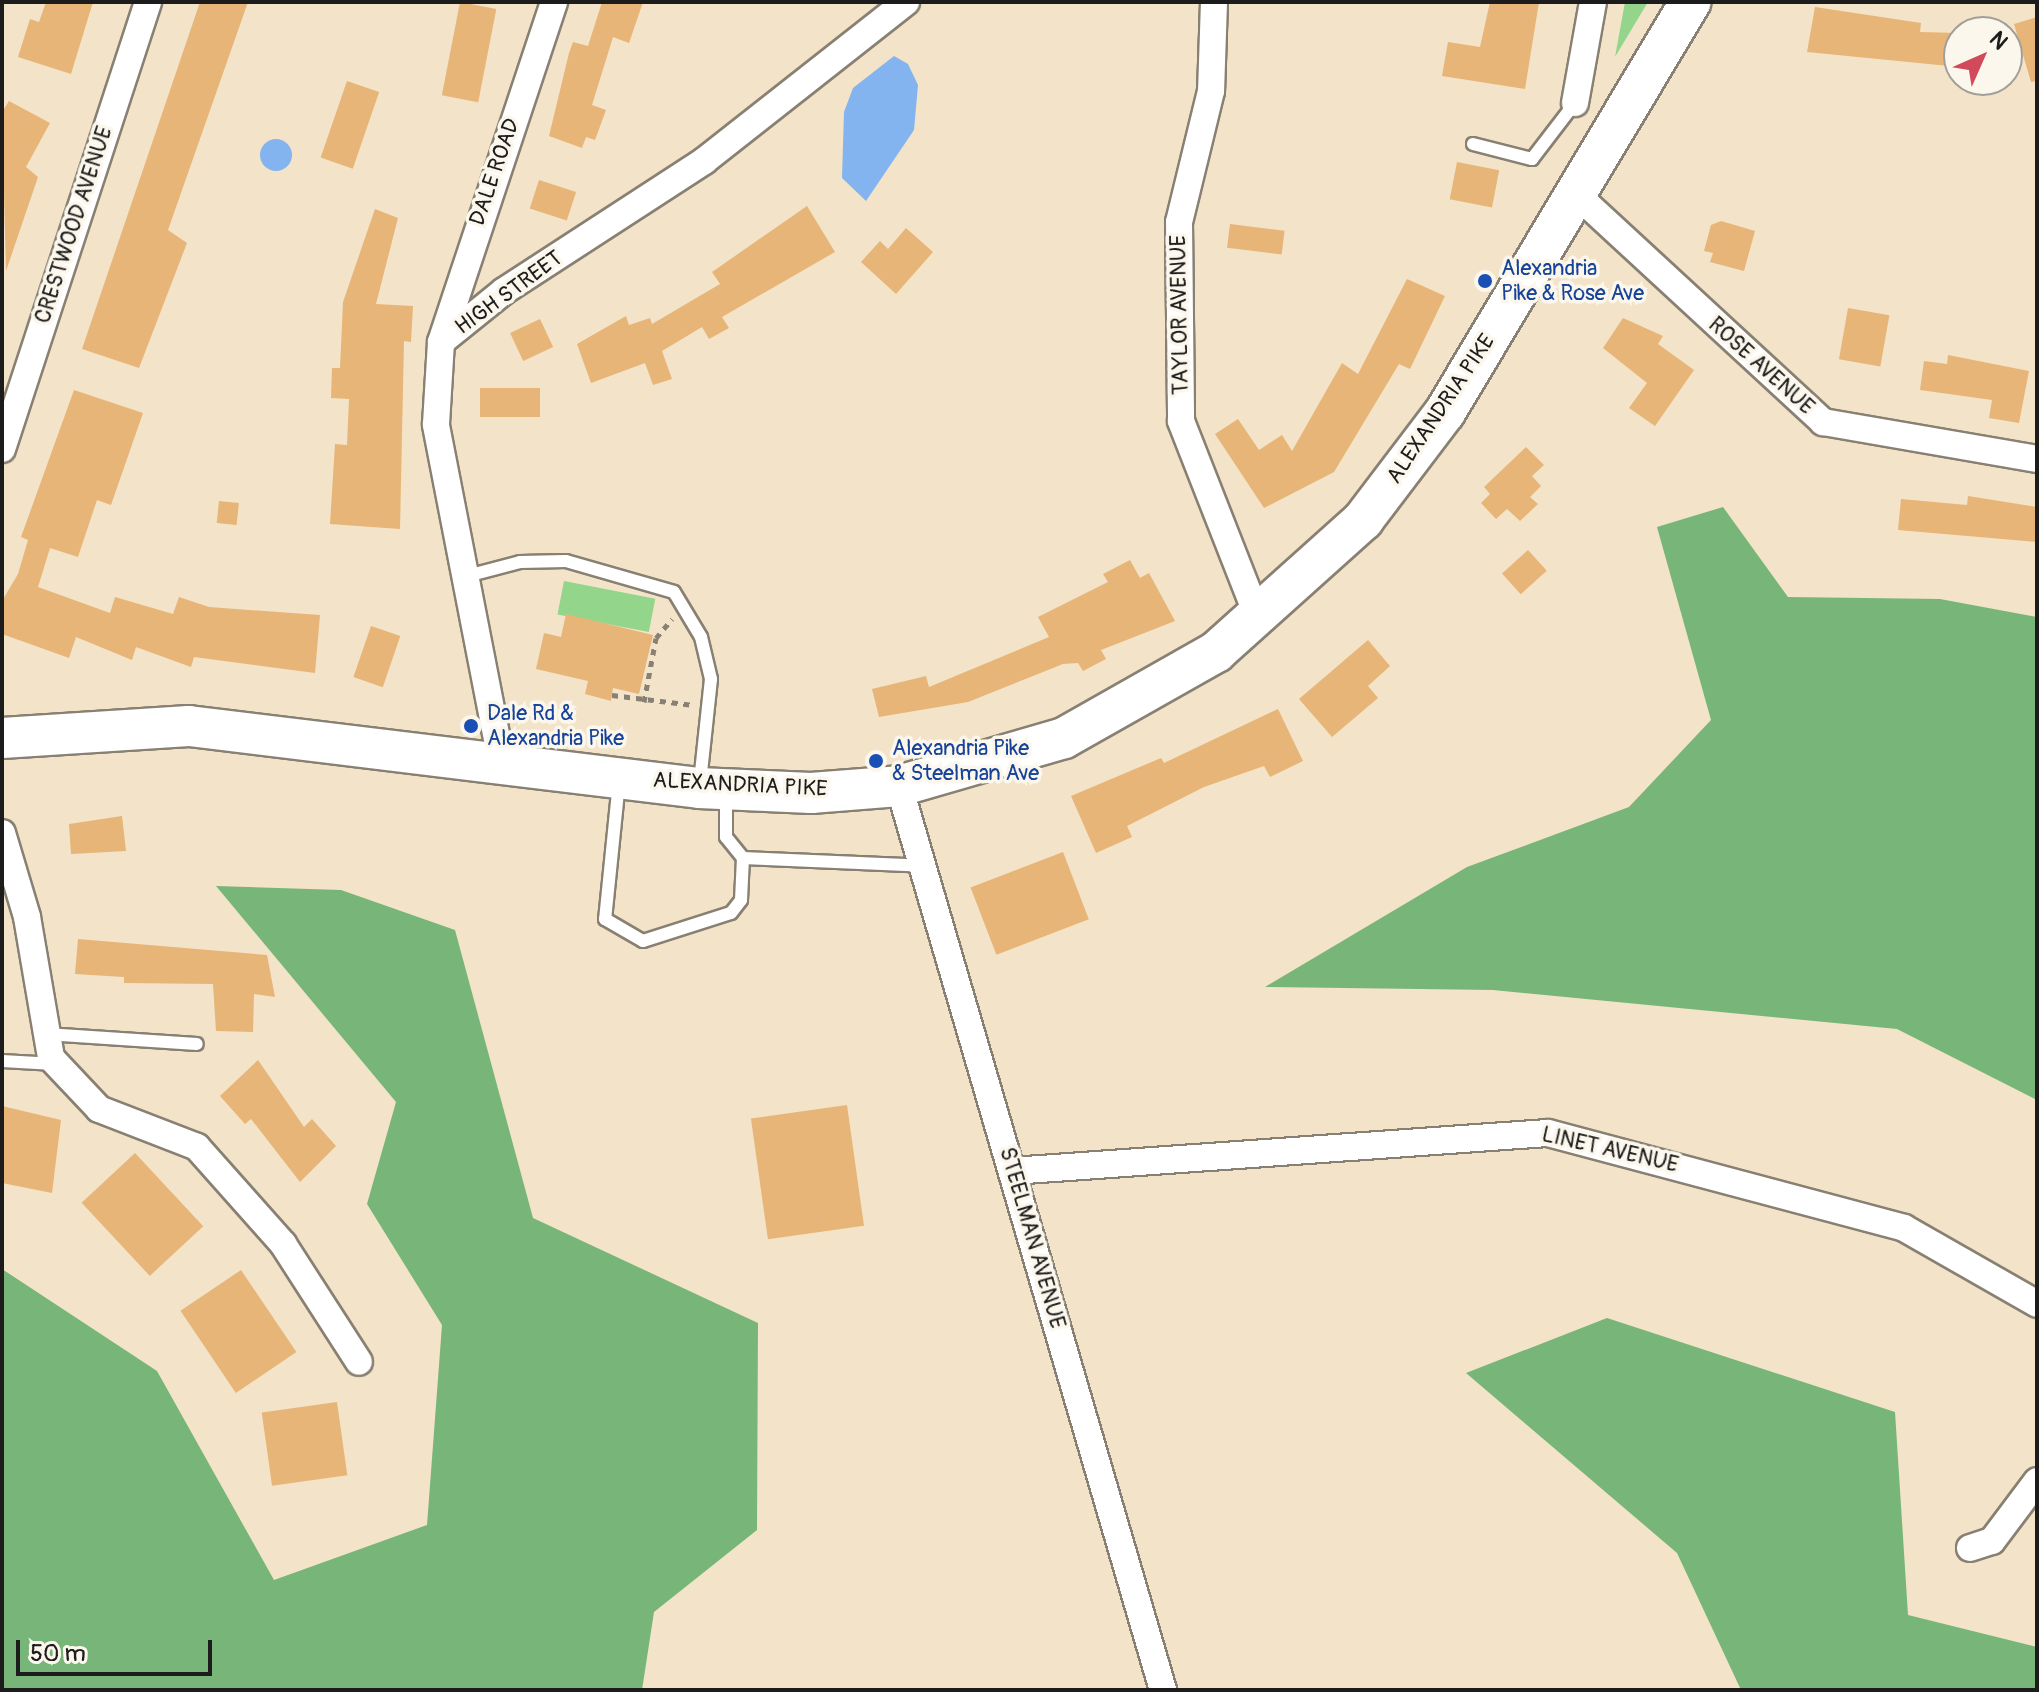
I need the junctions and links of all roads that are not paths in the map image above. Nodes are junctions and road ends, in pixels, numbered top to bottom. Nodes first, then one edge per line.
1 (148, 2) edge
2 (554, 2) edge
3 (906, 2) edge
4 (1214, 2) edge
5 (1593, 2) edge
6 (1690, 2) edge
7 (1575, 103) joint
8 (1473, 144) dead end
9 (1575, 193) junction
10 (441, 342) junction
11 (2, 449) edge
12 (2037, 459) edge
13 (467, 576) junction
14 (1258, 617) junction
15 (2, 738) edge
16 (502, 765) junction
17 (620, 777) junction
18 (899, 786) junction
19 (712, 788) junction
20 (2, 833) edge
21 (743, 858) junction
22 (923, 866) junction
23 (46, 1034) junction
24 (197, 1044) dead end
25 (2, 1061) edge
26 (56, 1064) junction
27 (1012, 1171) junction
28 (2037, 1304) edge
29 (359, 1362) dead end
30 (2037, 1481) edge
31 (1970, 1548) dead end
32 (1163, 1690) edge

1 - 11 street, CRESTWOOD AVENUE
2 - 10 street, DALE ROAD
3 - 10 street, HIGH STREET
4 - 14 street, TAYLOR AVENUE
5 - 7 street
6 - 9 main road, ALEXANDRIA PIKE
7 - 8 lane
9 - 12 street, ROSE AVENUE
9 - 14 main road, ALEXANDRIA PIKE
10 - 13 street, HIGH STREET
13 - 16 street, HIGH STREET
13 - 19 lane
14 - 18 main road, ALEXANDRIA PIKE
15 - 16 main road, ALEXANDRIA PIKE
16 - 17 main road, ALEXANDRIA PIKE
17 - 19 main road, ALEXANDRIA PIKE
17 - 21 lane
18 - 19 main road, ALEXANDRIA PIKE
18 - 22 street, STEELMAN AVENUE
19 - 21 lane
20 - 23 street
21 - 22 lane
22 - 27 street, STEELMAN AVENUE
23 - 24 lane
23 - 26 street
25 - 26 lane
26 - 29 street
27 - 28 street, LINET AVENUE
27 - 32 street, STEELMAN AVENUE
30 - 31 street

